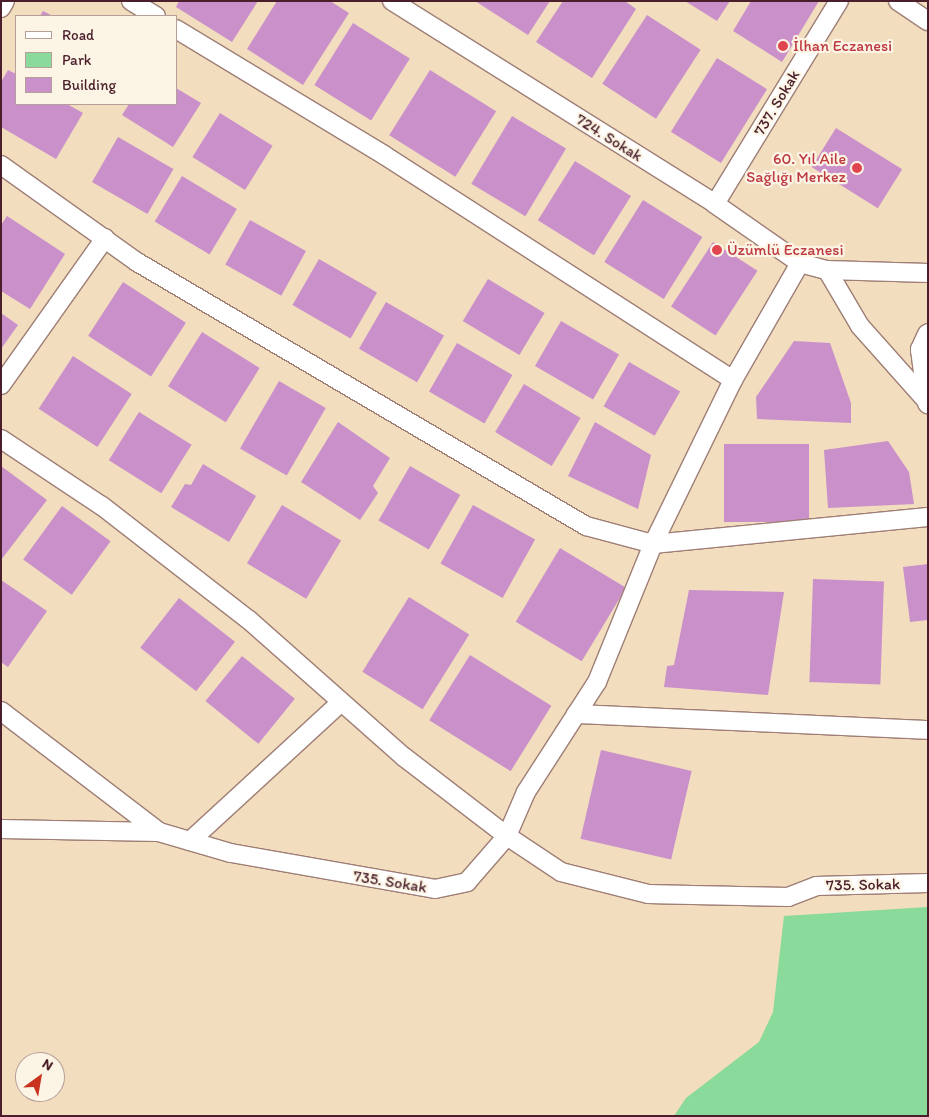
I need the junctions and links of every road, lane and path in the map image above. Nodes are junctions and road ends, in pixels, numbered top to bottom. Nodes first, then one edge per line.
1 (5, 1) edge
2 (131, 1) edge
3 (392, 1) edge
4 (839, 1) edge
5 (898, 1) edge
6 (1, 8) edge
7 (154, 15) edge
8 (928, 20) edge
9 (178, 30) edge
10 (1, 164) edge
11 (715, 204) junction
12 (105, 238) junction
13 (800, 263) junction
14 (827, 270) junction
15 (928, 273) edge
16 (928, 334) edge
17 (733, 380) junction
18 (1, 385) edge
19 (926, 401) edge
20 (1, 439) edge
21 (928, 517) edge
22 (653, 544) junction
23 (340, 703) junction
24 (1, 712) edge
25 (576, 714) junction
26 (928, 730) edge
27 (1, 828) edge
28 (159, 832) junction
29 (507, 836) junction
30 (190, 841) junction
31 (928, 883) edge

1 - 6 street
2 - 7 street
3 - 11 street, 724. Sokak
4 - 11 street, 737. Sokak
5 - 8 street
9 - 17 street
10 - 12 street
11 - 13 street, 724. Sokak
12 - 18 street
12 - 22 street
13 - 14 street, 724. Sokak
13 - 17 street
14 - 15 street, 724. Sokak
14 - 19 street
16 - 19 street
17 - 22 street
20 - 23 street
21 - 22 street
22 - 25 street
23 - 29 street
23 - 30 street
24 - 28 street
25 - 26 street
25 - 29 street
27 - 28 street, 735. Sokak
28 - 30 street, 735. Sokak
29 - 30 street, 735. Sokak
29 - 31 street, 735. Sokak

